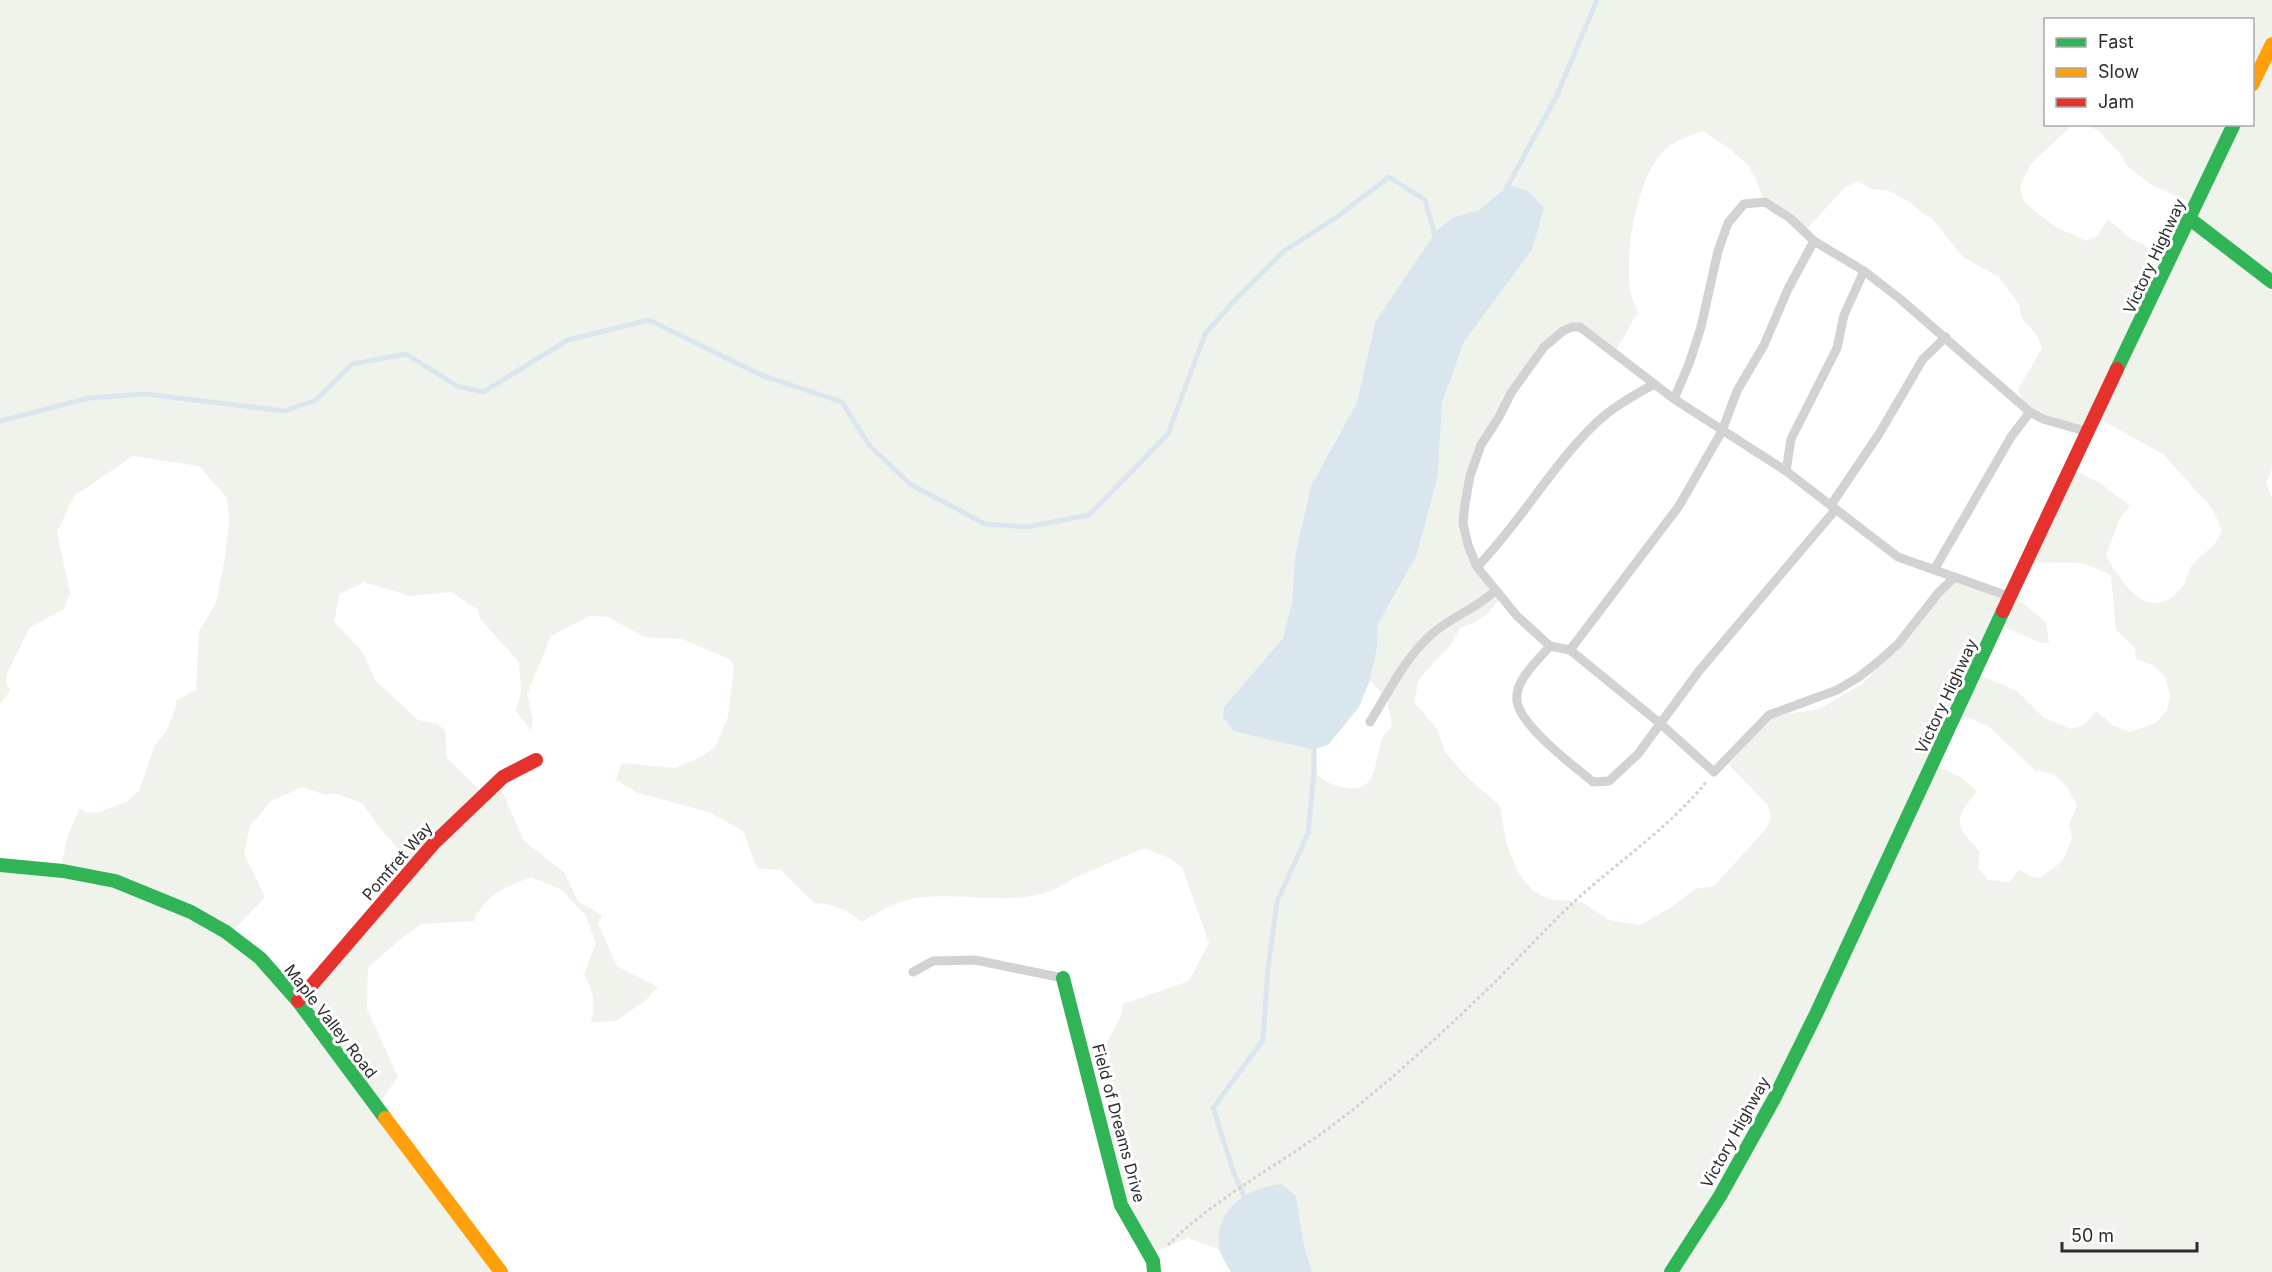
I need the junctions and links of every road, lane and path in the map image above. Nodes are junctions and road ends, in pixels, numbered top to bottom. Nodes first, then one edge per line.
1 (2272, 44) edge
2 (2254, 84) edge
3 (2233, 126) edge
4 (2190, 219) junction
5 (1814, 241) junction
6 (1864, 271) junction
7 (2272, 282) edge
8 (1946, 337) junction
9 (1654, 384) junction
10 (1674, 399) junction
11 (2030, 412) junction
12 (1722, 431) junction
13 (2088, 432) junction
14 (1786, 471) junction
15 (1834, 507) junction
16 (1478, 567) junction
17 (1934, 570) junction
18 (1954, 577) junction
19 (1495, 591) junction
20 (2010, 596) junction
21 (1550, 646) junction
22 (1570, 651) junction
23 (1370, 722) dead end
24 (1662, 725) junction
25 (536, 760) dead end
26 (1714, 772) junction
27 (0, 865) edge
28 (914, 972) dead end
29 (1063, 978) joint
30 (298, 1001) junction
31 (1154, 1267) edge
32 (501, 1272) edge
33 (1671, 1272) edge

1 - 2 street
3 - 4 street, Victory Highway
4 - 7 street
4 - 13 street, Victory Highway
5 - 6 lane
5 - 10 lane
5 - 12 lane
6 - 8 lane
6 - 14 lane
8 - 11 lane
8 - 15 lane
9 - 10 lane
9 - 16 lane
9 - 16 lane
10 - 12 lane
11 - 13 lane
11 - 17 lane
12 - 14 lane
12 - 22 lane
13 - 20 street, Victory Highway
14 - 15 lane
15 - 17 lane
15 - 24 lane
16 - 19 lane
17 - 18 lane
18 - 20 lane
18 - 26 lane
19 - 21 lane
19 - 23 lane
20 - 33 street, Victory Highway
21 - 22 lane
21 - 24 lane
22 - 24 lane
24 - 26 lane
25 - 30 street, Pomfret Way
26 - 31 path
27 - 30 street, Maple Valley Road
28 - 29 lane
29 - 31 street, Field of Dreams Drive
30 - 32 street, Maple Valley Road

